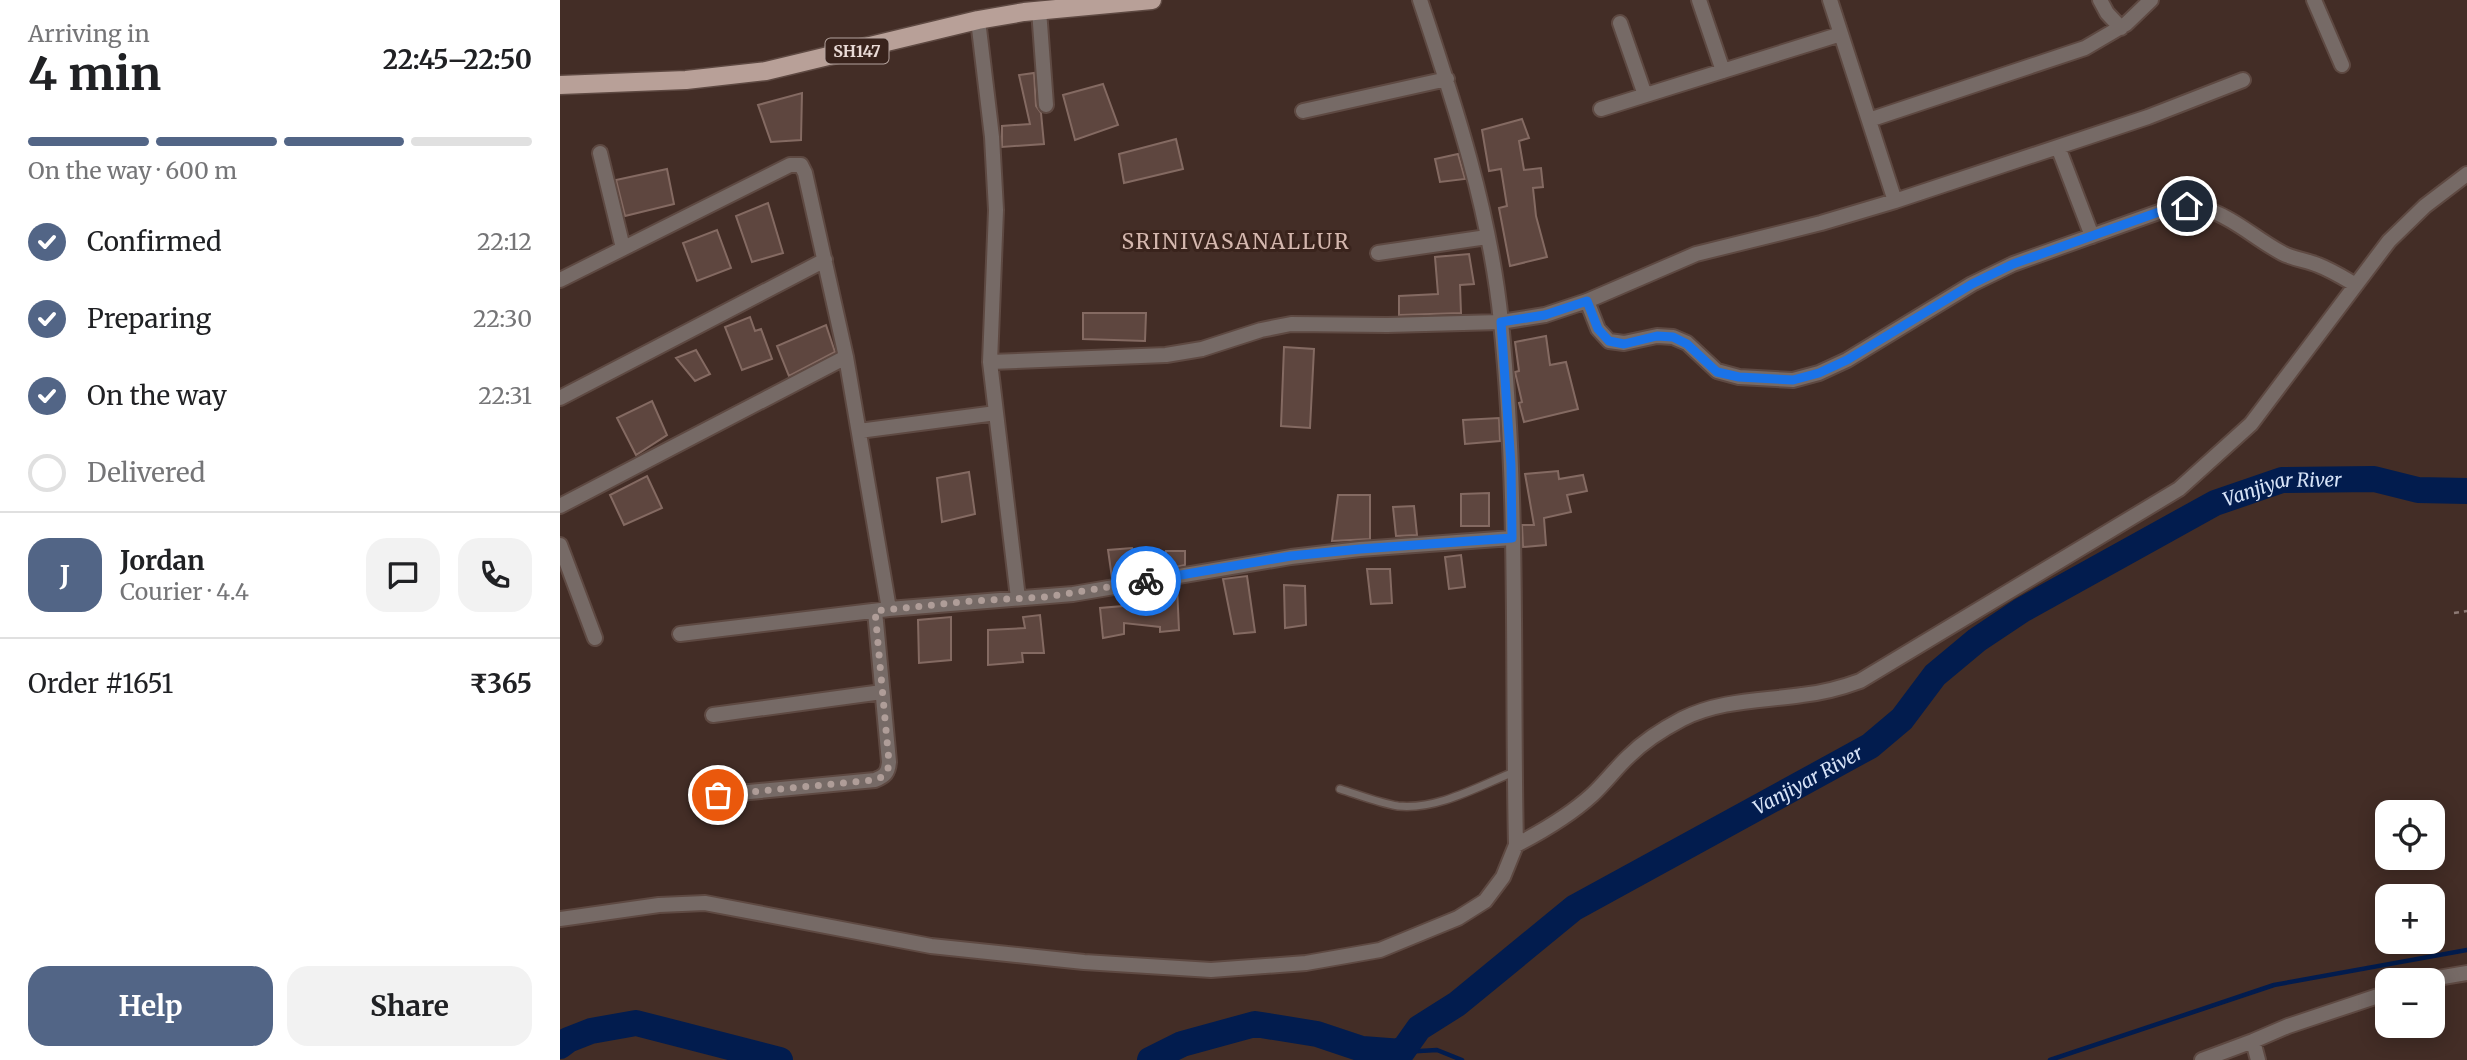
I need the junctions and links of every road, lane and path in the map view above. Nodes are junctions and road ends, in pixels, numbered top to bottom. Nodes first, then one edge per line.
1 (1152, 0) edge
2 (1420, 0) edge
3 (1699, 0) edge
4 (1829, 0) edge
5 (2100, 0) edge
6 (2151, 0) edge
7 (2314, 0) edge
8 (1082, 3) edge
9 (1039, 10) junction
10 (978, 20) junction
11 (1620, 23) dead end
12 (2121, 27) junction
13 (1841, 34) junction
14 (2342, 65) dead end
15 (1723, 71) junction
16 (1447, 79) junction
17 (2243, 80) dead end
18 (560, 85) edge
19 (1645, 95) junction
20 (1046, 105) dead end
21 (1601, 109) dead end
22 (1303, 111) dead end
23 (1869, 120) junction
24 (2058, 147) junction
25 (600, 153) dead end
26 (2467, 174) edge
27 (1895, 201) junction
28 (2092, 236) junction
29 (1488, 237) junction
30 (623, 248) junction
31 (1378, 253) dead end
32 (825, 260) junction
33 (560, 280) edge
34 (2356, 285) junction
35 (1587, 301) junction
36 (1501, 322) junction
37 (846, 357) junction
38 (990, 362) junction
39 (560, 398) edge
40 (996, 413) junction
41 (859, 431) junction
42 (560, 506) edge
43 (1512, 538) junction
44 (560, 545) edge
45 (1018, 598) junction
46 (882, 610) junction
47 (2467, 611) edge
48 (2454, 613) dead end
49 (680, 634) dead end
50 (595, 638) dead end
51 (882, 692) junction
52 (713, 715) dead end
53 (1514, 772) junction
54 (1340, 789) dead end
55 (718, 795) dead end
56 (1516, 845) junction
57 (560, 919) edge
58 (2467, 973) edge
59 (2445, 977) edge
60 (2375, 997) edge
61 (2253, 1041) junction
62 (2202, 1060) edge
63 (2258, 1060) edge

1 - 8 main road, SH147
2 - 16 street
3 - 15 street
4 - 13 street
5 - 12 street
6 - 12 street
7 - 14 street
8 - 9 main road, SH147
9 - 10 main road, SH147
9 - 20 street
10 - 18 main road, SH147
10 - 38 street
11 - 19 street
12 - 23 street
13 - 15 street
13 - 23 street
15 - 19 street
16 - 22 street
16 - 29 street
17 - 24 street
19 - 21 street
23 - 27 street
24 - 27 street
24 - 28 street
25 - 30 street
26 - 34 street
27 - 35 street
28 - 34 street
28 - 35 street
29 - 31 street
29 - 36 street
30 - 32 street
30 - 33 street
32 - 37 street
32 - 39 street
34 - 56 street
35 - 36 street
36 - 38 street
36 - 43 street
37 - 41 street
37 - 42 street
38 - 40 street
40 - 41 street
40 - 45 street
41 - 46 street
43 - 45 street
43 - 53 street
44 - 50 street
45 - 46 street
46 - 49 street
46 - 51 street
47 - 48 path
51 - 52 street
51 - 55 street
53 - 54 lane
53 - 56 street
56 - 57 street
58 - 59 street
60 - 61 street
61 - 62 street
61 - 63 street

